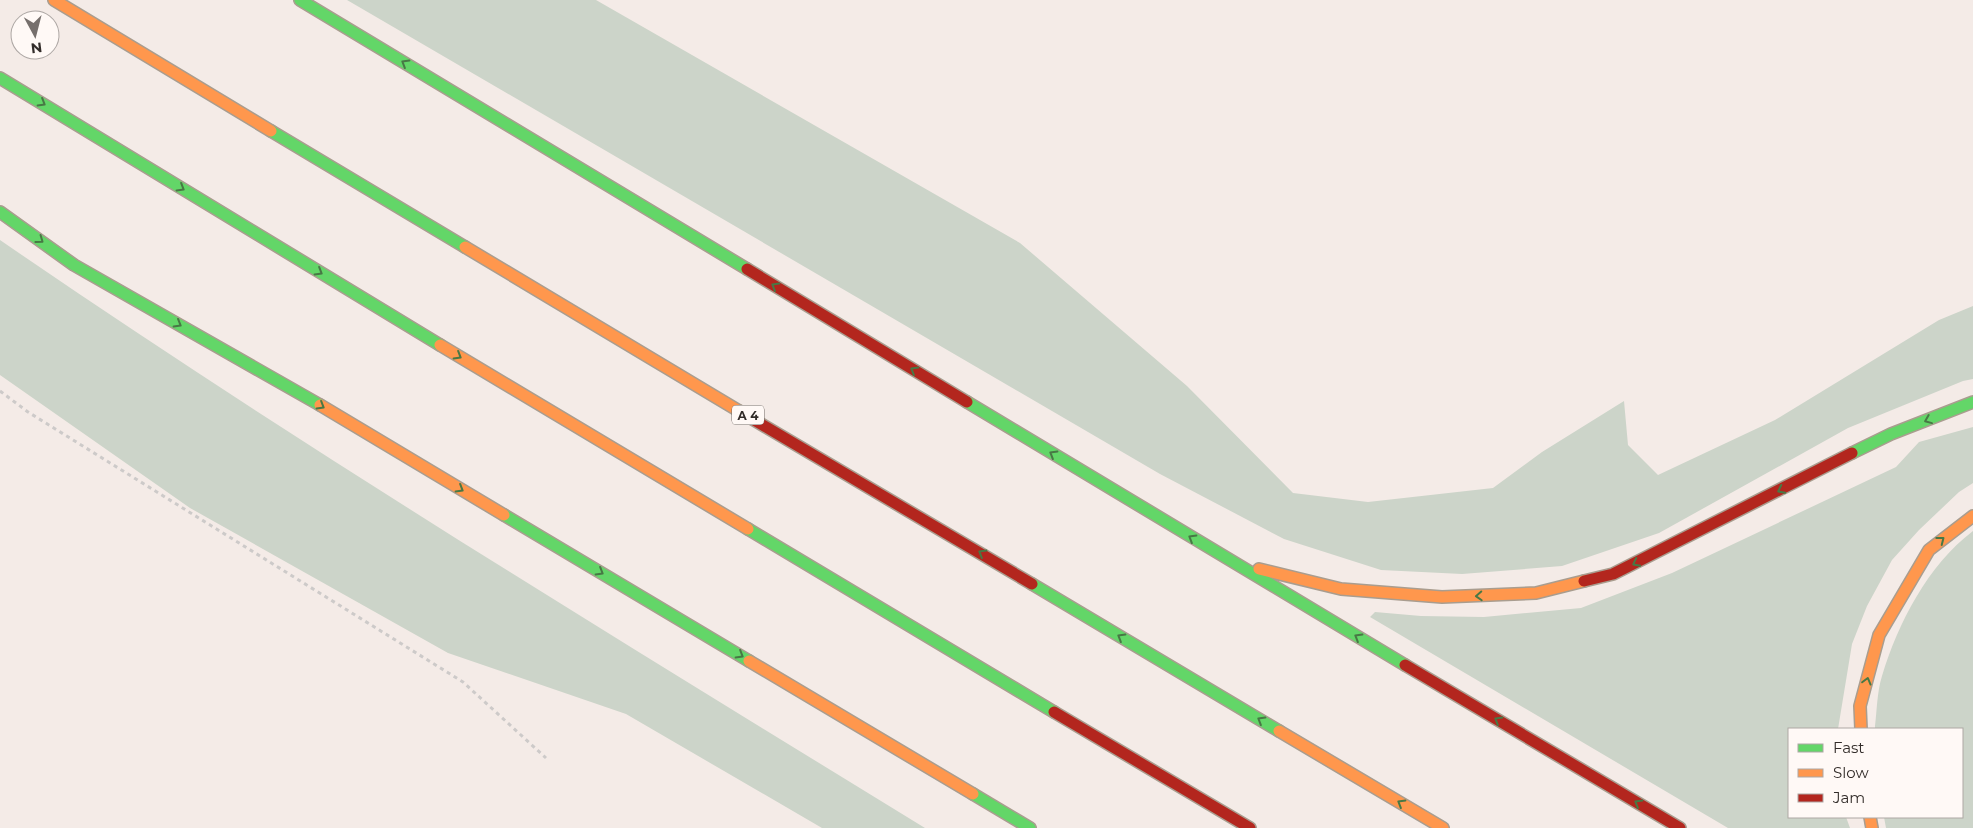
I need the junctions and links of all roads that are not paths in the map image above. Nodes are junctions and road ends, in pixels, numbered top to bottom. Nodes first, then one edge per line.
1 (54, 0) edge
2 (300, 0) edge
3 (0, 78) edge
4 (0, 212) edge
5 (1973, 402) edge
6 (1973, 516) edge
7 (1234, 563) junction
8 (1861, 728) edge
9 (1030, 828) edge
10 (1250, 828) edge
11 (1442, 828) edge
12 (1680, 828) edge

11 -> 1 highway, A 4
7 -> 2 highway
3 -> 10 highway
4 -> 9 highway
5 -> 7 highway
8 -> 6 highway
12 -> 7 highway

